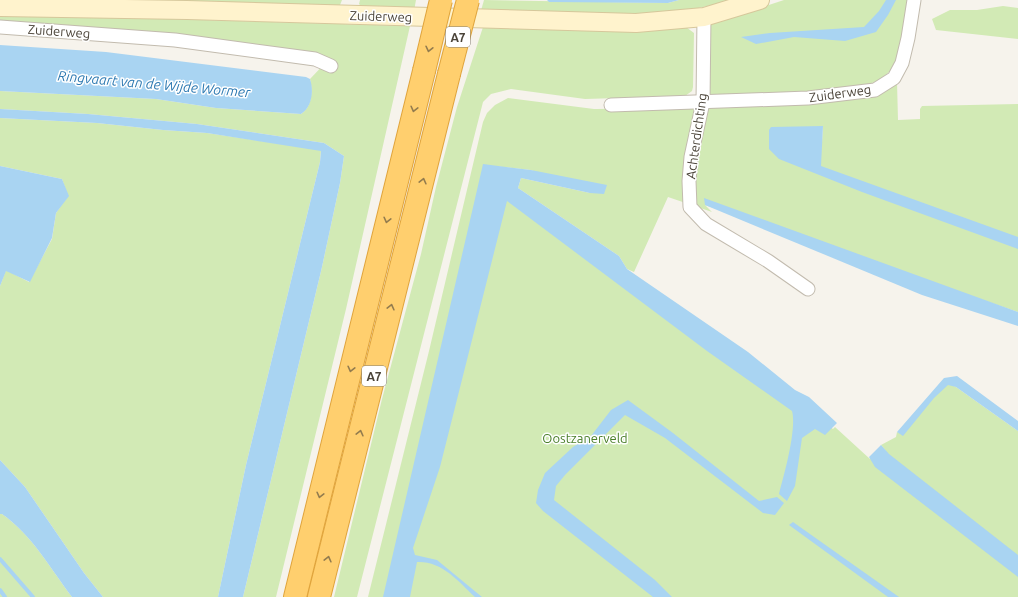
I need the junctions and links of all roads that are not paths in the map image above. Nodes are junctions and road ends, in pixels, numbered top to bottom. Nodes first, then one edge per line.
1 (441, 0) edge
2 (468, 0) edge
3 (760, 0) edge
4 (914, 0) edge
5 (0, 7) edge
6 (704, 17) junction
7 (0, 27) edge
8 (331, 66) dead end
9 (703, 102) junction
10 (611, 105) dead end
11 (808, 289) dead end
12 (295, 597) edge
13 (319, 597) edge

1 -> 12 highway, A7, bridge
13 -> 2 highway, A7, bridge
3 - 6 street, Zuiderweg
4 - 9 street, Zuiderweg
5 - 6 street, Zuiderweg
6 - 9 street, Achterdichting
7 - 8 street, Zuiderweg
9 - 10 street, Zuiderweg
9 - 11 street, Achterdichting

